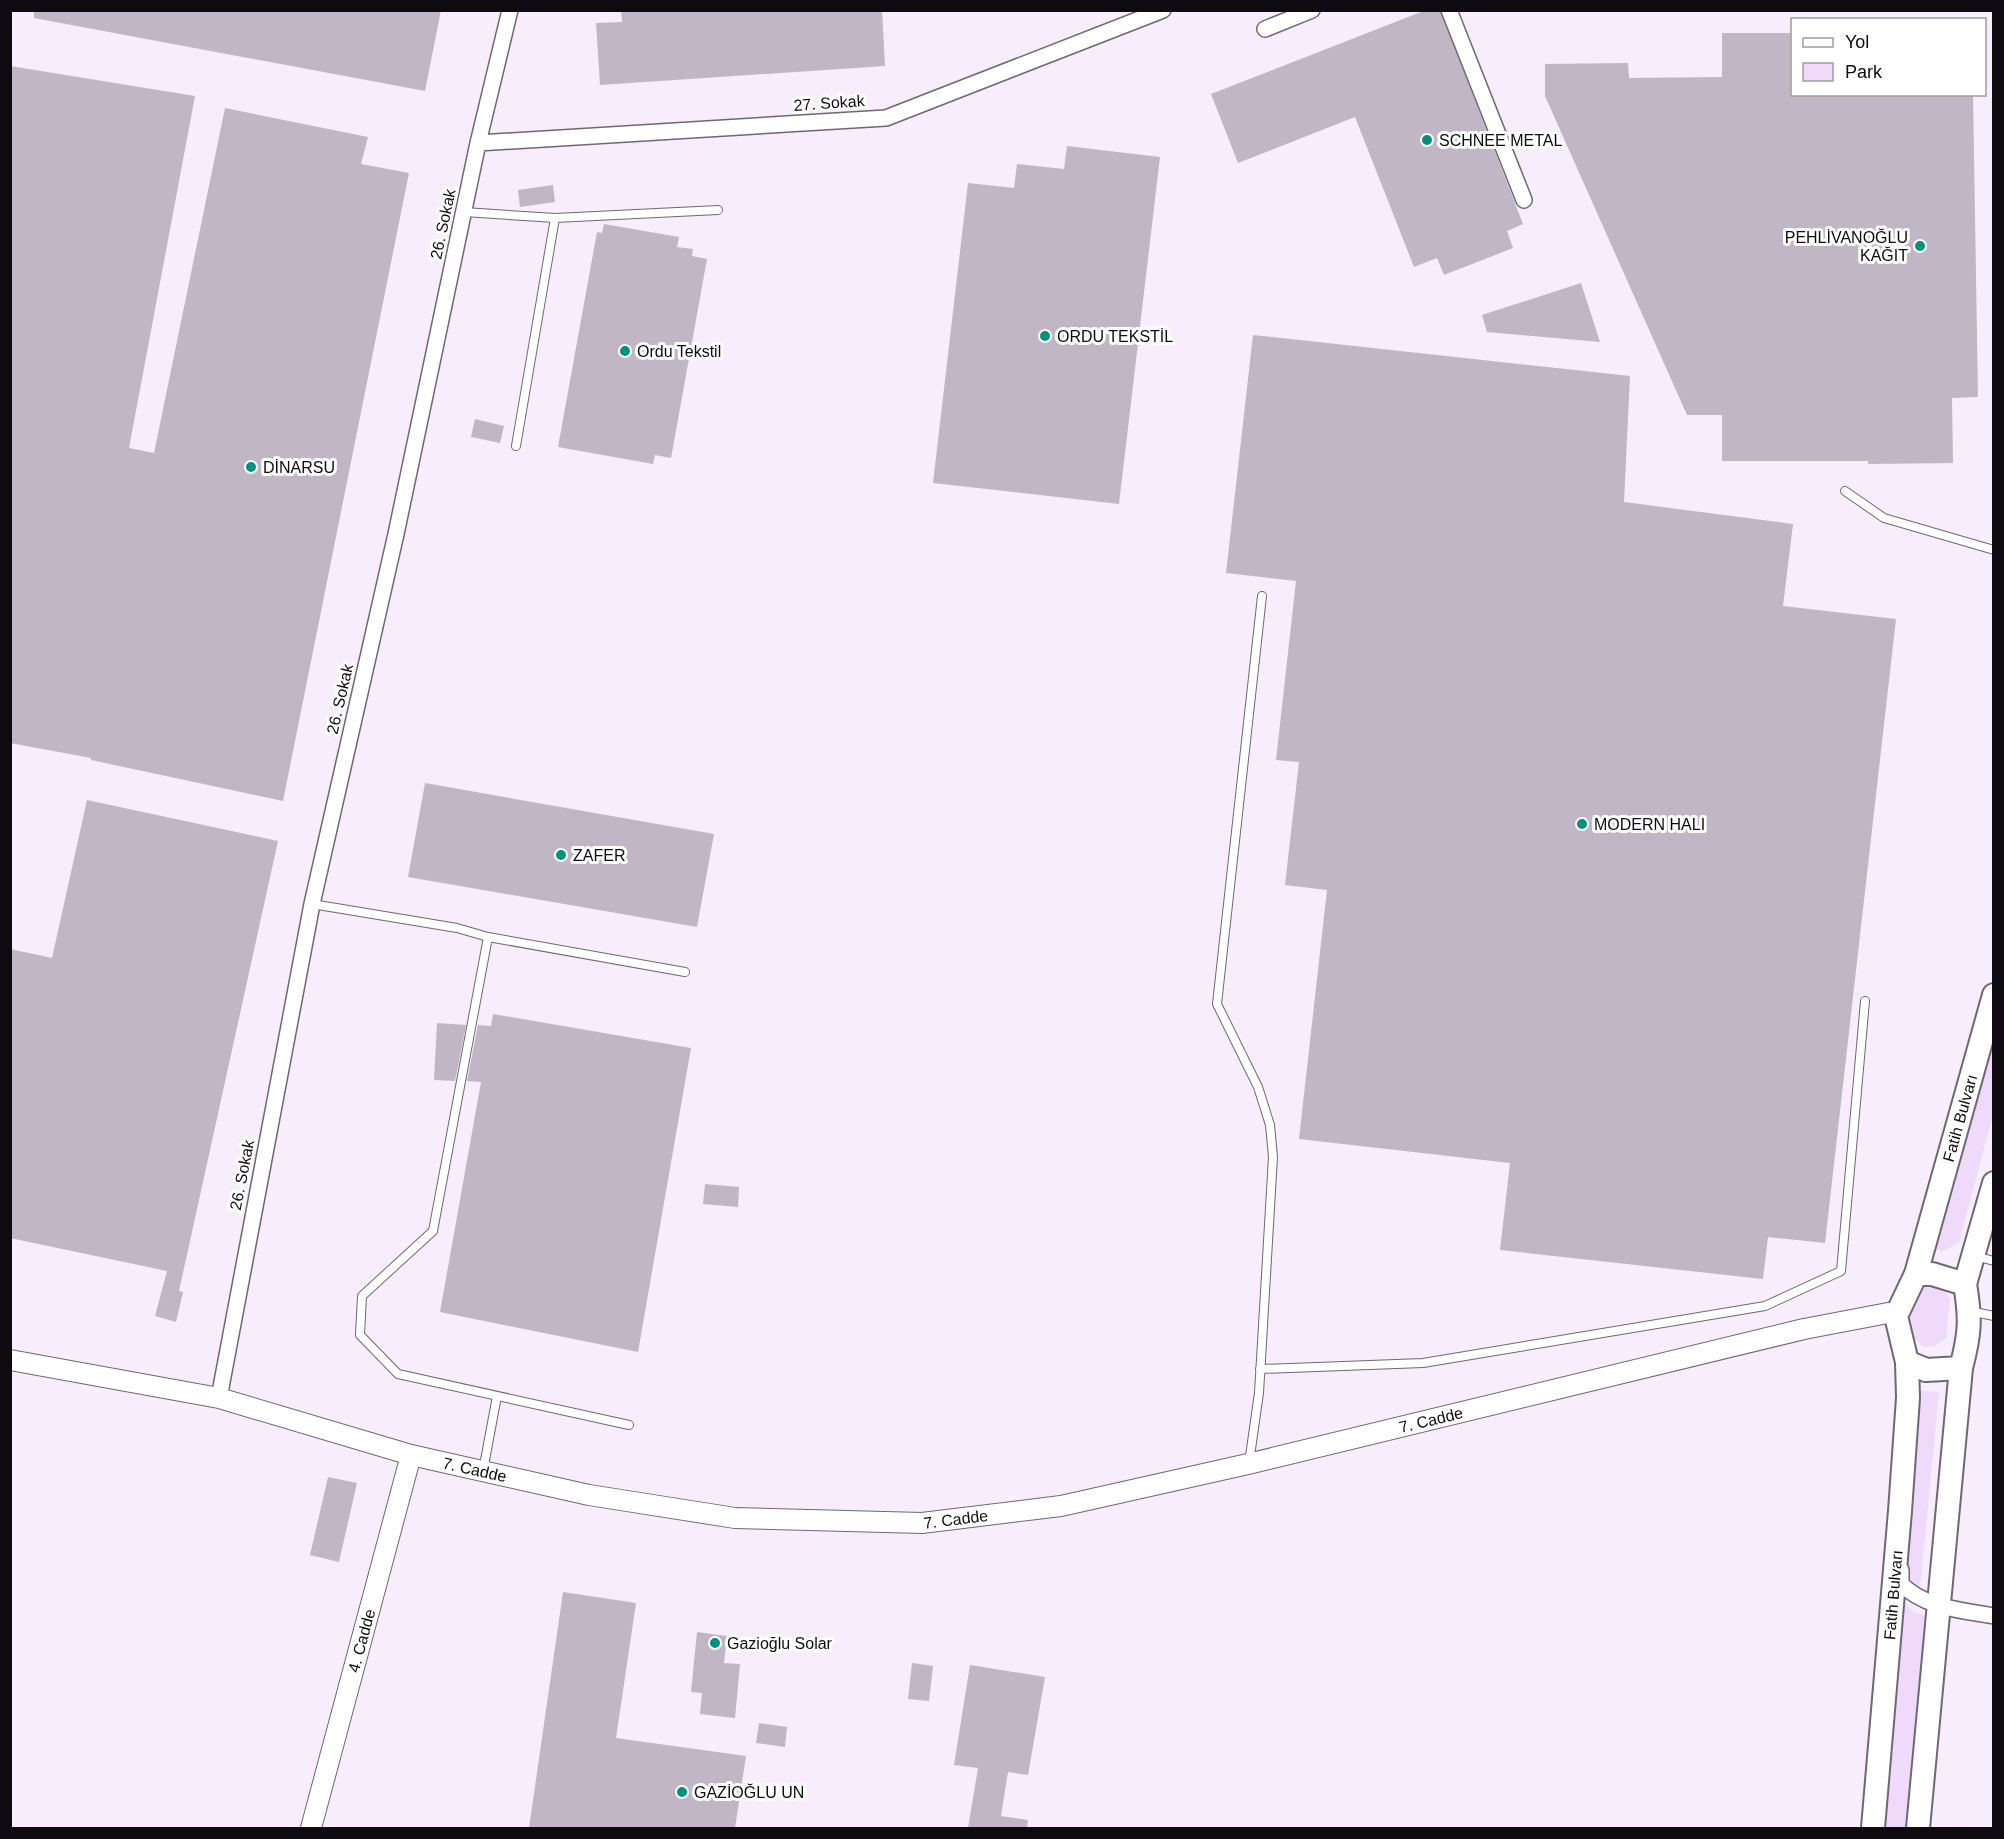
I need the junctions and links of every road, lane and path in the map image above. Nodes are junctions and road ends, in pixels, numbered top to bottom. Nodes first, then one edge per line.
1 (510, 10) edge
2 (1163, 10) edge
3 (1312, 10) edge
4 (1449, 10) edge
5 (1265, 28) dead end
6 (478, 143) junction
7 (1524, 200) dead end
8 (718, 210) dead end
9 (464, 212) junction
10 (555, 218) junction
11 (516, 446) dead end
12 (1845, 491) dead end
13 (1994, 550) edge
14 (1262, 596) dead end
15 (312, 904) junction
16 (488, 937) junction
17 (685, 972) dead end
18 (1994, 995) edge
19 (1865, 1001) dead end
20 (1994, 1183) edge
21 (1984, 1258) edge
22 (1916, 1275) junction
23 (1965, 1284) junction
24 (1970, 1314) junction
25 (1896, 1316) junction
26 (1994, 1316) edge
27 (10, 1360) edge
28 (1907, 1362) junction
29 (1961, 1368) junction
30 (1260, 1369) junction
31 (497, 1396) junction
32 (219, 1398) junction
33 (629, 1425) dead end
34 (411, 1455) junction
35 (1248, 1464) junction
36 (483, 1471) junction
37 (1900, 1511) junction
38 (1938, 1605) junction
39 (1994, 1616) edge
40 (311, 1828) edge
41 (1873, 1828) edge
42 (1918, 1828) edge

1 - 6 street, 26. Sokak
2 - 6 street, 27. Sokak
3 - 5 street
4 - 7 street
6 - 9 street, 26. Sokak
8 - 10 lane
9 - 10 lane
9 - 15 street, 26. Sokak
10 - 11 lane
12 - 13 lane
14 - 30 lane
15 - 16 lane
15 - 32 street, 26. Sokak
16 - 17 lane
16 - 31 lane
18 - 22 main road, Fatih Bulvarı
19 - 30 lane
20 - 21 main road
21 - 23 main road
22 - 23 main road
22 - 25 main road, Fatih Bulvarı
23 - 24 main road
24 - 26 lane
24 - 29 main road
25 - 28 main road, Fatih Bulvarı
25 - 35 street, 7. Cadde
27 - 32 street, 7. Cadde
28 - 29 main road
28 - 37 main road, Fatih Bulvarı
29 - 38 main road
30 - 35 lane
31 - 33 lane
31 - 36 lane
32 - 34 street, 7. Cadde
34 - 36 street, 7. Cadde
34 - 40 street, 4. Cadde
35 - 36 street, 7. Cadde
37 - 38 street
37 - 41 main road, Fatih Bulvarı
38 - 39 street
38 - 42 main road

